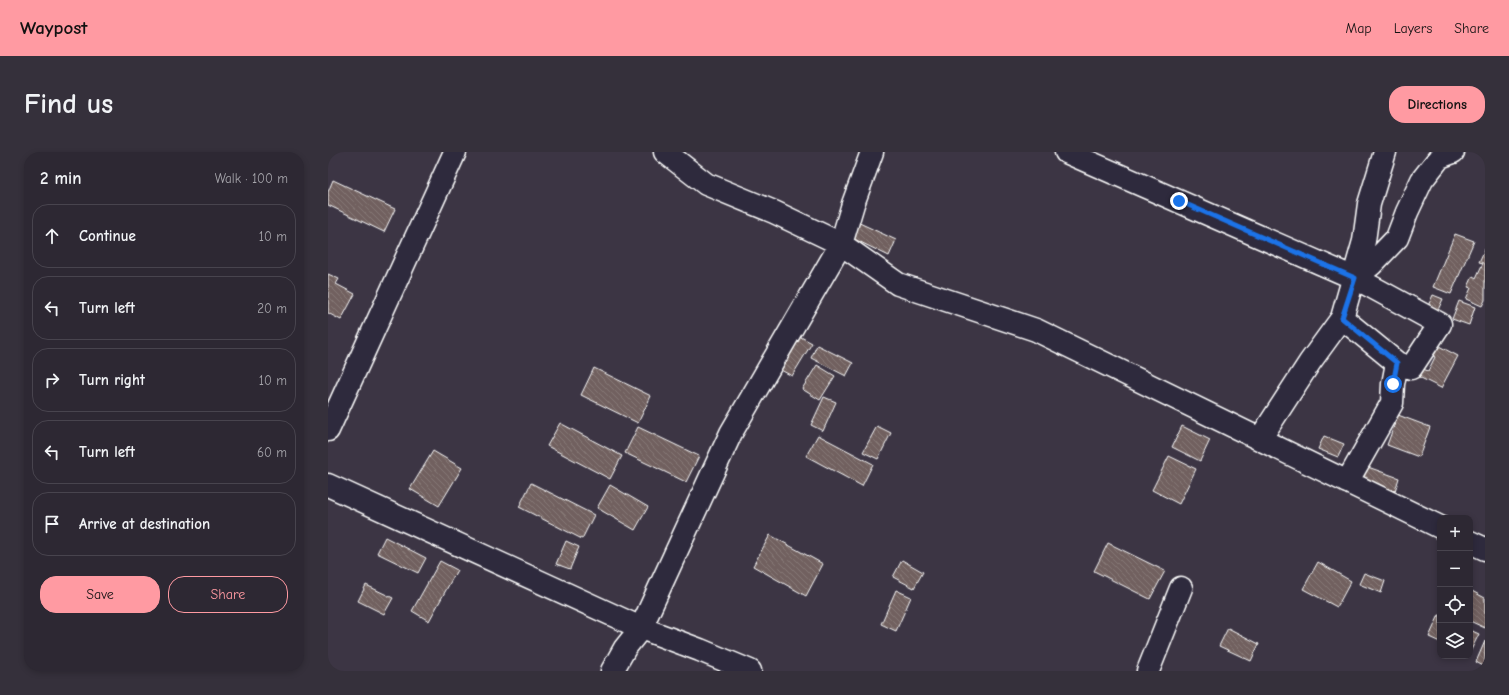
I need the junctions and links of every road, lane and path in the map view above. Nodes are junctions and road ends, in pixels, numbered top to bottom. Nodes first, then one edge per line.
1 (455, 152) edge
2 (665, 152) edge
3 (872, 152) edge
4 (1066, 152) edge
5 (1385, 152) edge
6 (1453, 152) edge
7 (841, 244) junction
8 (1355, 278) junction
9 (1342, 318) junction
10 (1397, 363) junction
11 (328, 430) edge
12 (1260, 439) junction
13 (1347, 482) junction
14 (328, 485) edge
15 (1437, 526) edge
16 (1473, 543) edge
17 (1485, 549) edge
18 (1181, 588) dead end
19 (641, 628) junction
20 (612, 671) edge
21 (750, 671) edge
22 (1148, 671) edge

1 - 11 street
2 - 7 street
3 - 7 street
4 - 8 street
5 - 8 street
6 - 8 street
7 - 12 street
7 - 19 street
8 - 9 street
8 - 10 street
9 - 10 street
9 - 12 street
10 - 13 street
12 - 13 street
13 - 15 street
14 - 19 street
16 - 17 street
18 - 22 street
19 - 20 street
19 - 21 street

